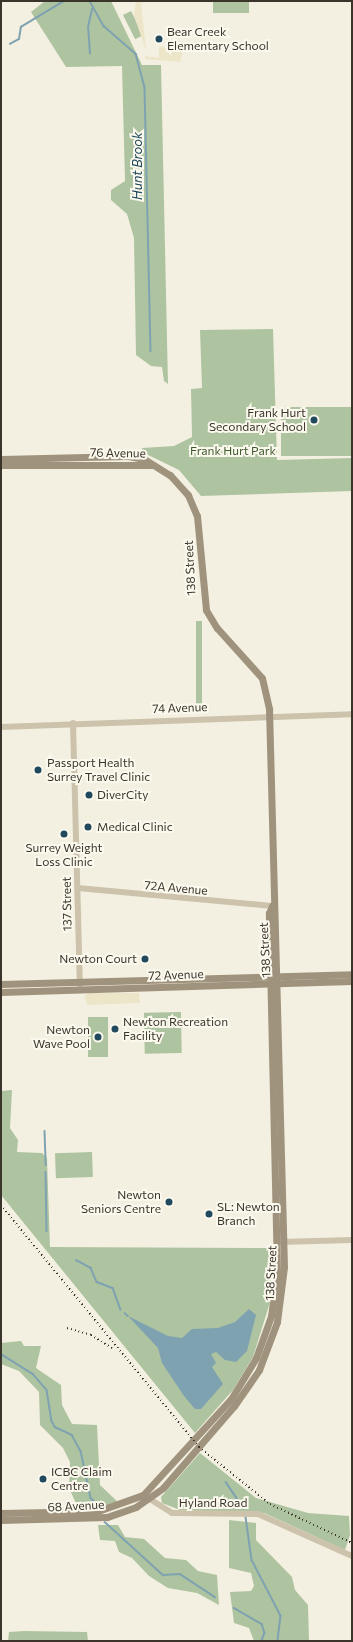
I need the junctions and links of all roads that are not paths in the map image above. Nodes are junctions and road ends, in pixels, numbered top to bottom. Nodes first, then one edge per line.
1 (128, 456) junction
2 (1, 459) edge
3 (78, 464) junction
4 (1, 465) edge
5 (152, 465) junction
6 (352, 714) edge
7 (269, 717) junction
8 (1, 723) edge
9 (72, 723) junction
10 (9, 725) junction
11 (1, 727) edge
12 (78, 888) junction
13 (272, 906) junction
14 (352, 974) edge
15 (275, 980) junction
16 (352, 981) edge
17 (1, 984) edge
18 (80, 986) junction
19 (1, 992) edge
20 (352, 1240) edge
21 (280, 1242) junction
22 (146, 1498) junction
23 (22, 1512) junction
24 (74, 1512) junction
25 (1, 1513) edge
26 (38, 1519) junction
27 (1, 1520) edge
28 (352, 1556) edge

1 - 2 main road, 76 Avenue
1 - 3 main road
1 - 5 main road, 76 Avenue
3 - 4 main road, 76 Avenue
3 - 5 main road, 76 Avenue
5 - 7 main road, 138 Street
6 - 7 street, 74 Avenue
7 - 9 street, 74 Avenue
7 - 13 main road, 138 Street
8 - 10 street, 74 Avenue
9 - 10 street, 74 Avenue
9 - 12 street, 137 Street
10 - 11 street, 74 Avenue
12 - 13 street, 72A Avenue
12 - 18 street, 137 Street
13 - 15 main road, 138 Street
14 - 15 main road, 72 Avenue
15 - 16 main road, 72 Avenue
15 - 18 main road, 72 Avenue
15 - 21 main road, 138 Street
17 - 18 main road, 72 Avenue
18 - 19 main road, 72 Avenue
20 - 21 street
21 - 22 main road, 138 Street
22 - 24 main road, 68 Avenue
22 - 26 main road, 68 Avenue
22 - 28 street, Hyland Road
23 - 24 main road, 68 Avenue
23 - 25 main road, 68 Avenue
23 - 27 main road
24 - 26 main road
26 - 27 main road, 68 Avenue

